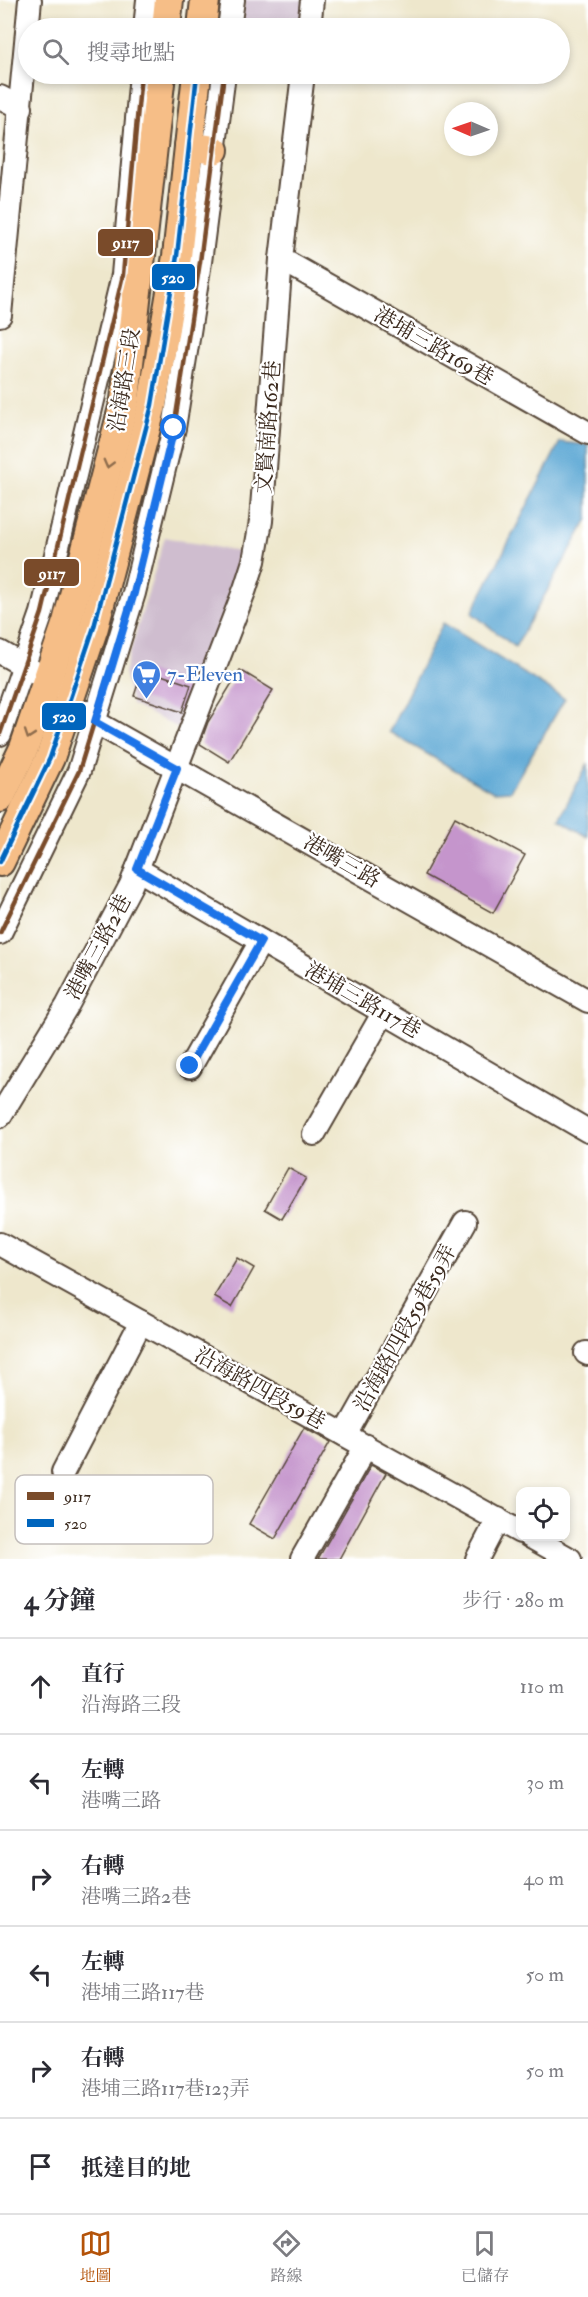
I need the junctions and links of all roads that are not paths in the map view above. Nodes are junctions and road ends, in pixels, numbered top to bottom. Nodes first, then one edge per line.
1 (30, 0) edge
2 (148, 0) edge
3 (169, 0) edge
4 (205, 0) edge
5 (233, 0) edge
6 (312, 0) edge
7 (28, 18) edge
8 (146, 18) edge
9 (167, 18) edge
10 (203, 18) edge
11 (230, 18) edge
12 (310, 18) edge
13 (23, 84) edge
14 (140, 84) edge
15 (160, 84) edge
16 (198, 84) edge
17 (221, 84) edge
18 (302, 84) edge
19 (0, 96) edge
20 (21, 108) junction
21 (202, 148) junction
22 (189, 259) junction
23 (280, 259) junction
24 (0, 315) edge
25 (588, 433) edge
26 (0, 652) edge
27 (24, 666) junction
28 (40, 694) edge
29 (95, 722) junction
30 (0, 734) edge
31 (177, 768) junction
32 (0, 798) edge
33 (0, 862) edge
34 (137, 869) junction
35 (0, 933) edge
36 (261, 941) junction
37 (588, 1001) edge
38 (384, 1012) junction
39 (190, 1066) dead end
40 (0, 1116) edge
41 (588, 1131) edge
42 (314, 1134) dead end
43 (465, 1222) dead end
44 (0, 1244) edge
45 (141, 1322) junction
46 (345, 1435) junction
47 (366, 1446) junction
48 (63, 1472) dead end
49 (498, 1519) junction
50 (516, 1530) edge
51 (538, 1541) edge
52 (302, 1559) edge
53 (477, 1559) edge
54 (570, 1559) edge

1 - 7 street
2 - 8 street
3 - 9 main road
4 - 10 main road
5 - 11 street
6 - 12 street
13 - 20 street
14 - 27 street, 沿海路三段
15 -> 28 main road, 沿海路三段
16 - 21 main road, 沿海路三段
17 - 21 street, 沿海路三段
18 - 23 street, 文賢南路162巷
19 - 20 street
20 - 24 street
21 - 22 main road, 沿海路三段
22 - 28 main road, 沿海路三段
22 - 29 street, 沿海路三段
23 - 25 street, 港埔三路169巷
23 - 31 street, 文賢南路162巷
26 - 27 street
27 - 28 street
28 - 29 street
28 - 30 street
28 -> 32 main road
28 - 33 main road
29 - 31 street, 港嘴三路
29 - 35 street, 沿海路三段
31 - 34 street, 港嘴三路2巷
31 - 37 street, 港嘴三路
34 - 36 street, 港埔三路117巷
34 - 40 street, 港嘴三路2巷
36 - 38 street, 港埔三路117巷
36 - 39 street
38 - 41 street, 港埔三路117巷
38 - 42 street
43 - 46 street, 沿海路四段59巷59弄
44 - 45 street, 沿海路四段59巷
45 - 46 street, 沿海路四段59巷
45 - 48 street
46 - 47 street, 沿海路四段59巷
47 - 49 street, 沿海路四段59巷
47 - 52 street
49 - 50 street, 沿海路四段59巷
49 - 53 street
51 - 54 street

